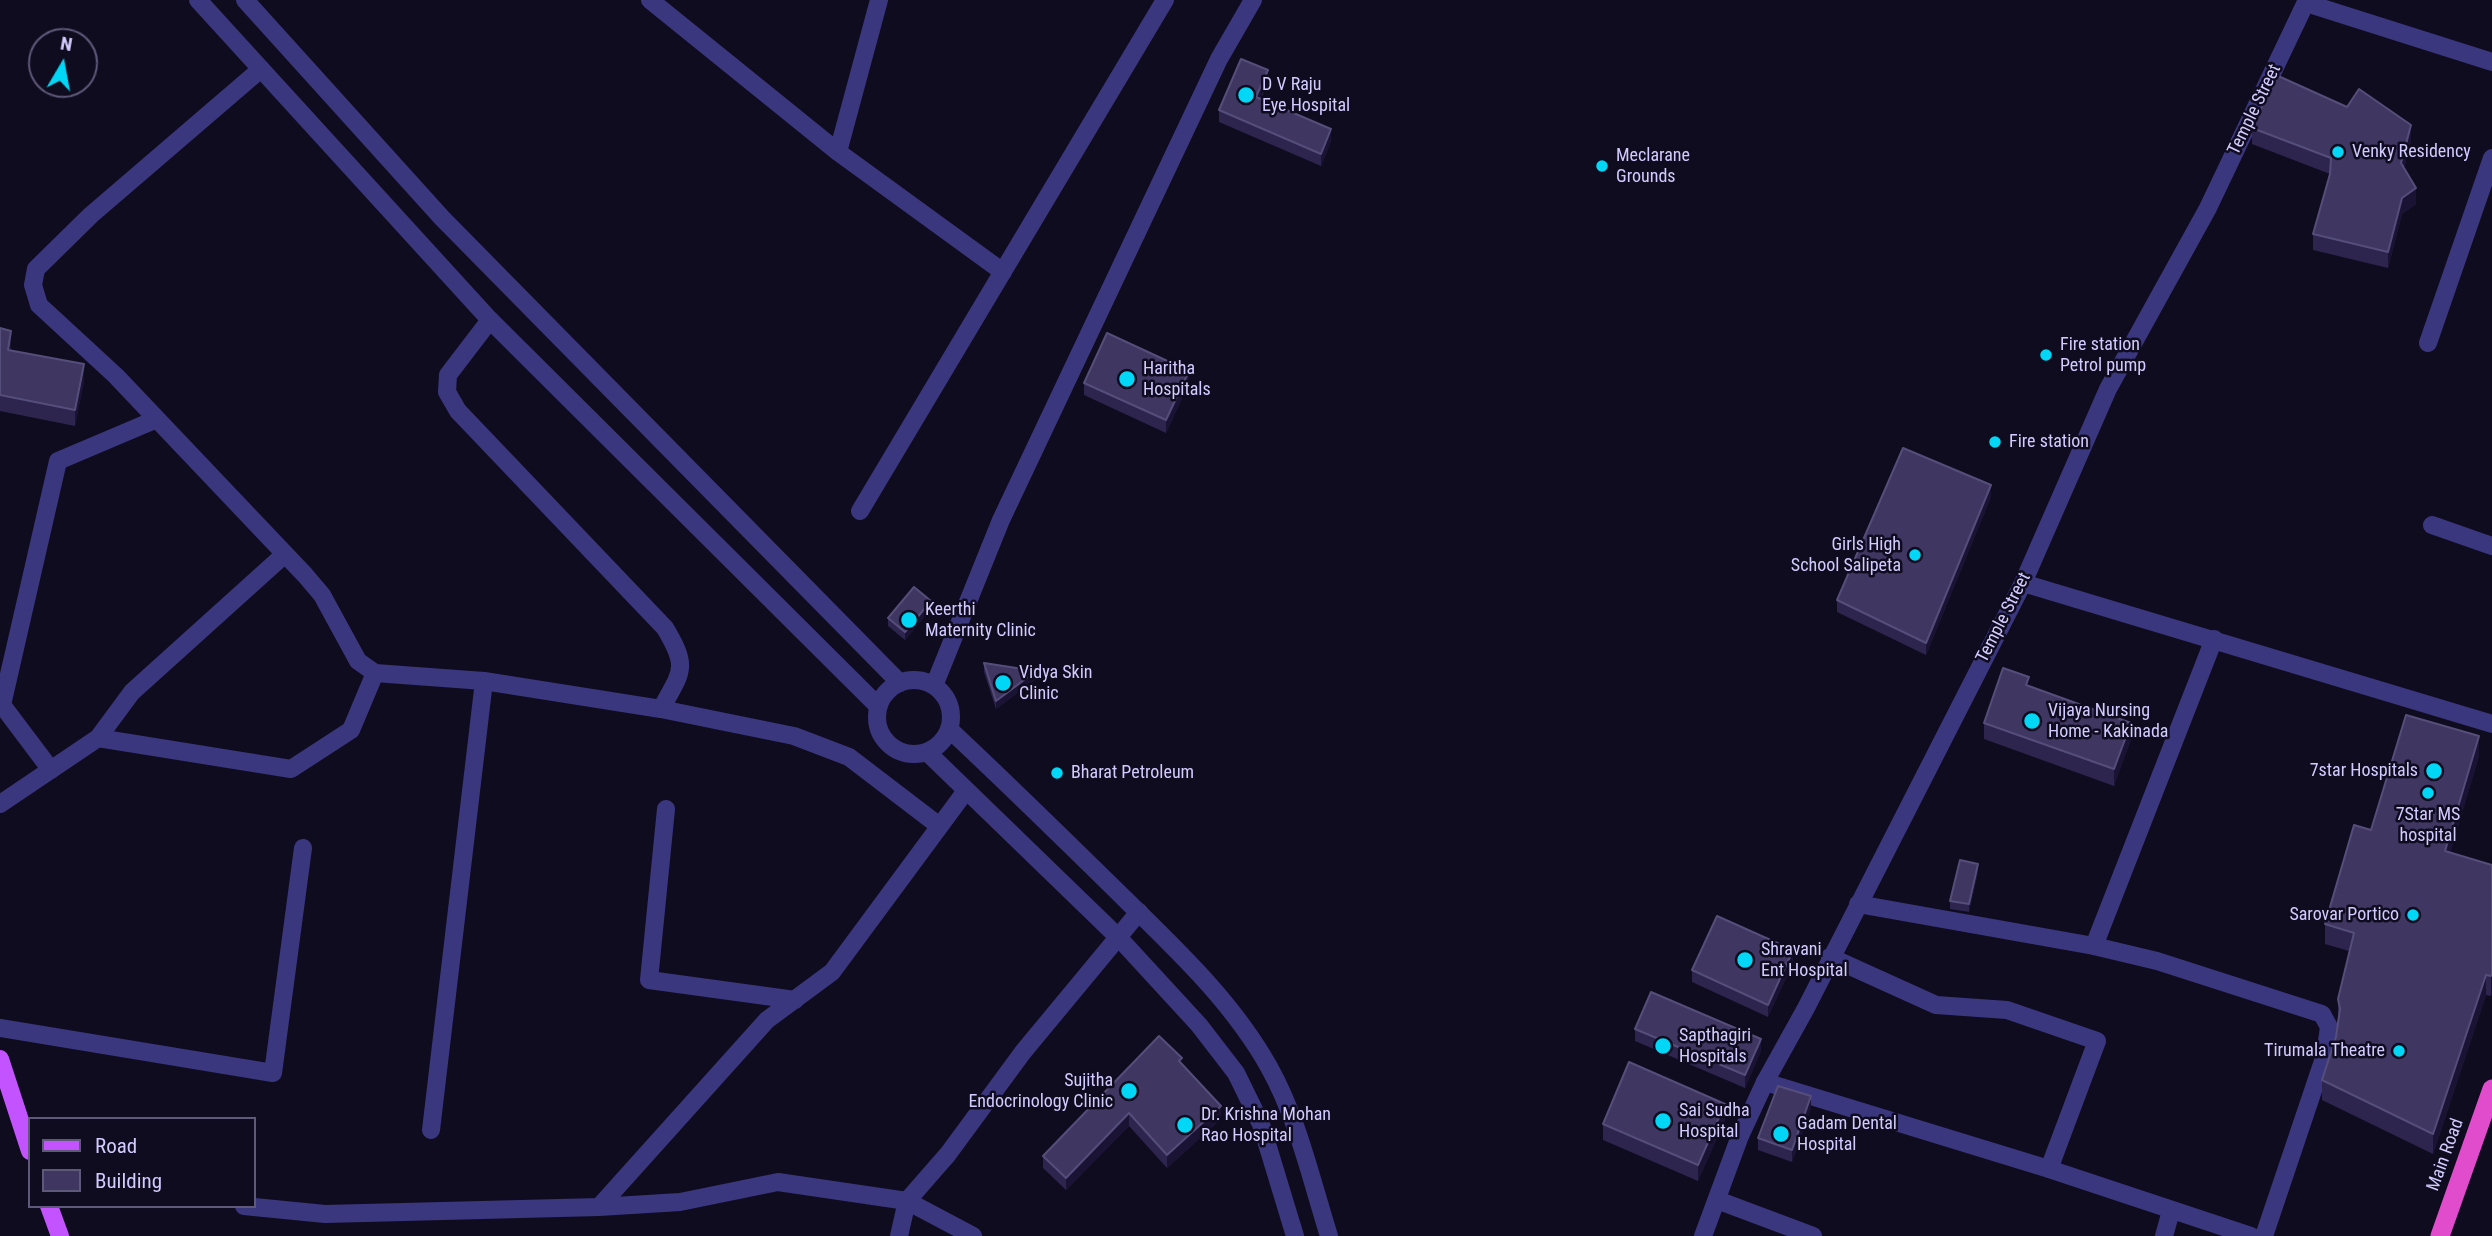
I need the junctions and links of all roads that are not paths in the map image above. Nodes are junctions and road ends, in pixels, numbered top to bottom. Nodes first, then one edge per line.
1 (198, 0) edge
2 (245, 0) edge
3 (650, 0) edge
4 (879, 0) edge
5 (1165, 0) edge
6 (1253, 0) edge
7 (2306, 1) edge
8 (2492, 62) edge
9 (261, 69) junction
10 (306, 70) junction
11 (282, 94) junction
12 (838, 152) junction
13 (2492, 158) edge
14 (1003, 272) junction
15 (490, 320) junction
16 (2428, 343) dead end
17 (157, 419) junction
18 (860, 511) dead end
19 (2432, 525) dead end
20 (2492, 546) edge
21 (285, 554) junction
22 (2023, 583) junction
23 (2214, 639) junction
24 (375, 673) junction
25 (484, 681) junction
26 (900, 683) junction
27 (934, 686) junction
28 (878, 706) junction
29 (661, 709) junction
30 (2492, 724) edge
31 (949, 729) junction
32 (98, 738) junction
33 (927, 752) junction
34 (51, 770) junction
35 (965, 792) junction
36 (0, 804) edge
37 (666, 809) dead end
38 (939, 825) junction
39 (303, 848) dead end
40 (1858, 904) junction
41 (1139, 912) junction
42 (1119, 938) junction
43 (2094, 946) junction
44 (1830, 957) junction
45 (795, 1000) junction
46 (0, 1028) edge
47 (0, 1059) edge
48 (1765, 1082) junction
49 (2492, 1089) edge
50 (432, 1130) dead end
51 (28, 1145) edge
52 (2049, 1169) junction
53 (1717, 1200) junction
54 (907, 1201) junction
55 (256, 1207) edge
56 (598, 1207) junction
57 (50, 1208) edge
58 (2171, 1211) junction
59 (60, 1236) edge
60 (899, 1236) edge
61 (973, 1236) edge
62 (1295, 1236) edge
63 (1329, 1236) edge
64 (1703, 1236) edge
65 (1813, 1236) edge
66 (2164, 1236) edge
67 (2251, 1236) edge
68 (2264, 1236) edge
69 (2440, 1236) edge

1 - 9 street
2 - 10 street
3 - 12 street
4 - 12 street
5 - 14 street
6 - 27 street
7 - 8 street
7 - 22 street, Temple Street
9 - 11 street
9 - 17 street
10 - 11 street
10 - 26 street
11 - 15 street
12 - 14 street
13 - 16 street
14 - 18 street
15 - 28 street
15 - 29 street
17 - 21 street
17 - 34 street
19 - 20 street
21 - 24 street
21 - 32 street
22 - 23 street
22 - 40 street, Temple Street
23 - 30 street
23 - 43 street
24 - 25 street
24 - 32 street
25 - 29 street
25 - 50 street
26 - 27 street
26 - 28 street
27 - 31 street
28 - 33 street
29 - 38 street
31 - 33 street
31 - 41 street
32 - 34 street
33 - 35 street
34 - 36 street
35 - 38 street
35 - 42 street
37 - 45 street
38 - 45 street
39 - 46 street
40 - 43 street
40 - 44 street, Temple Street
41 - 42 street
41 - 63 street
42 - 54 street
42 - 62 street
43 - 68 street
44 - 48 street, Temple Street
44 - 52 street
45 - 56 street
47 - 51 main road
48 - 52 street
48 - 53 street, Temple Street
49 - 69 highway, Main Road
52 - 58 street
53 - 64 street, Temple Street
53 - 65 street
54 - 56 street
54 - 60 street
54 - 61 street
55 - 56 street
57 - 59 main road
58 - 66 street
58 - 67 street

